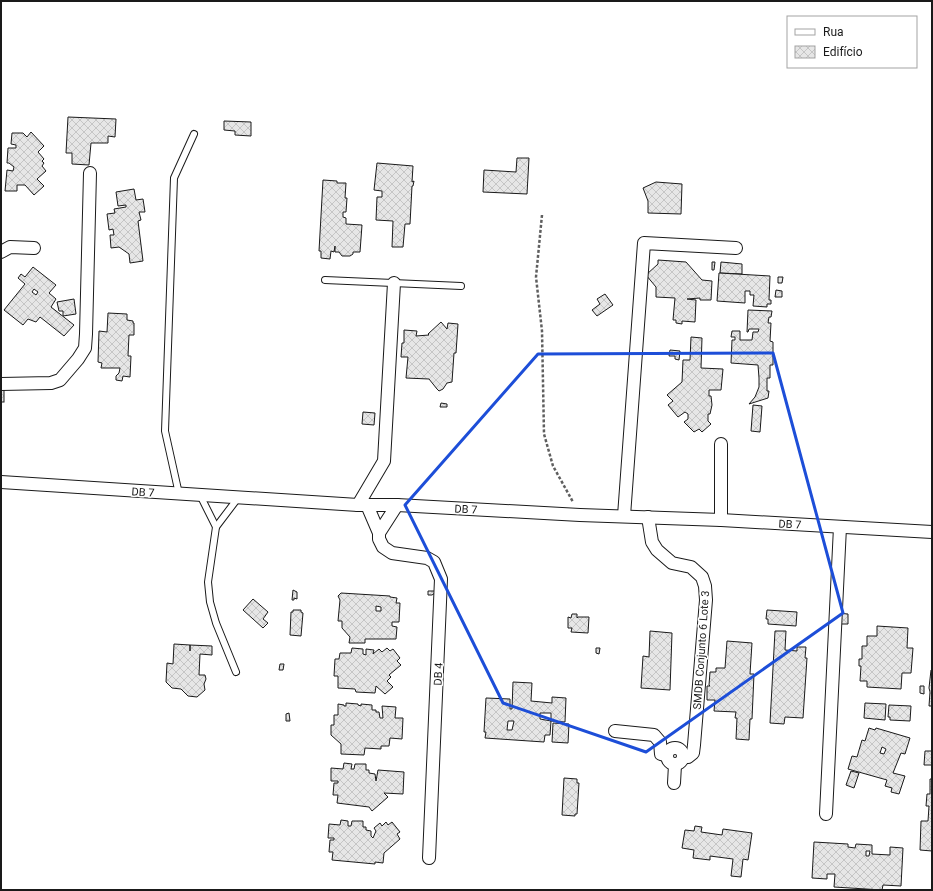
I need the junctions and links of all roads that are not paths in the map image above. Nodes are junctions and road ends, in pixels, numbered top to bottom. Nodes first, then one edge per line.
1 (194, 134) dead end
2 (90, 172) dead end
3 (34, 248) dead end
4 (736, 248) dead end
5 (1, 252) edge
6 (325, 280) dead end
7 (394, 283) junction
8 (461, 286) dead end
9 (1, 384) edge
10 (721, 444) dead end
11 (1, 482) edge
12 (179, 494) junction
13 (200, 495) junction
14 (238, 498) junction
15 (363, 505) junction
16 (397, 505) junction
17 (624, 516) junction
18 (648, 517) junction
19 (720, 520) junction
20 (216, 527) junction
21 (840, 527) junction
22 (932, 532) edge
23 (379, 533) junction
24 (236, 672) dead end
25 (615, 731) dead end
26 (679, 761) junction
27 (674, 783) dead end
28 (826, 814) dead end
29 (429, 858) dead end

1 - 12 lane
2 - 9 street
3 - 5 street
4 - 17 street
6 - 7 lane
7 - 8 lane
7 - 15 street
10 - 19 street
11 - 12 street, DB 7
12 - 13 street, DB 7
13 - 14 street, DB 7
13 - 20 lane
14 - 15 street, DB 7
14 - 20 lane
15 - 16 street, DB 7
15 - 23 street, DB 4
16 - 17 street, DB 7
16 - 23 street
17 - 18 street, DB 7
18 - 19 street, DB 7
18 - 26 street, SMDB Conjunto 6 Lote 3
19 - 21 street, DB 7
20 - 24 lane
21 - 22 street, DB 7
21 - 28 street
23 - 29 street, DB 4
25 - 26 street
26 - 27 street

